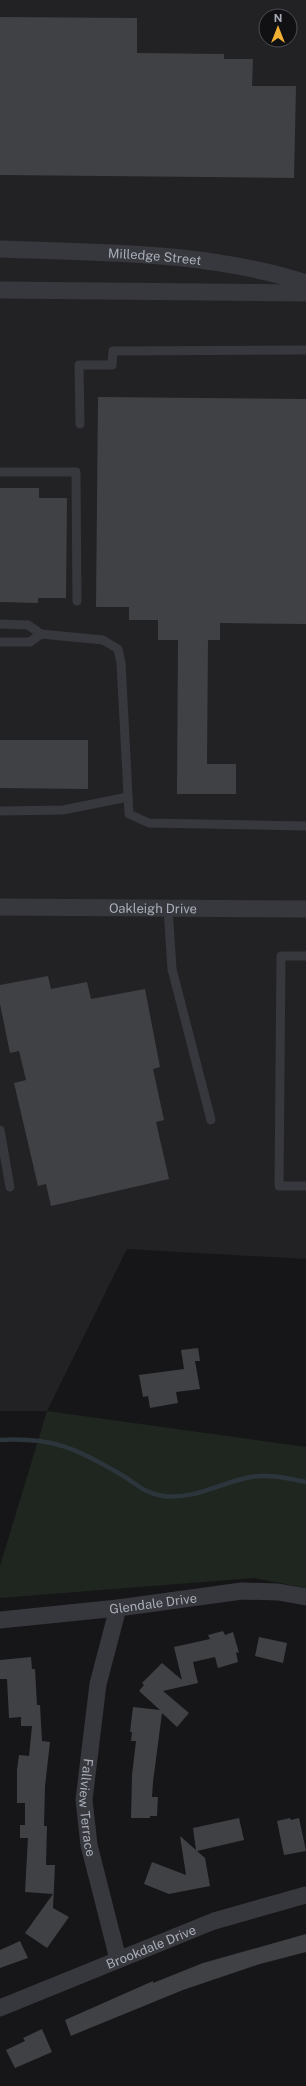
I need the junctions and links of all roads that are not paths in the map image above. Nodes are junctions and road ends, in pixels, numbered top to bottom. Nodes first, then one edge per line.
1 (0, 249) edge
2 (306, 283) edge
3 (0, 290) edge
4 (306, 293) edge
5 (306, 350) edge
6 (80, 424) dead end
7 (0, 472) edge
8 (77, 601) dead end
9 (0, 624) edge
10 (42, 634) junction
11 (0, 642) edge
12 (128, 797) junction
13 (0, 811) edge
14 (306, 826) edge
15 (0, 907) edge
16 (168, 908) junction
17 (306, 909) edge
18 (306, 956) edge
19 (211, 1120) dead end
20 (0, 1130) edge
21 (306, 1186) edge
22 (10, 1187) dead end
23 (306, 1597) edge
24 (118, 1608) junction
25 (0, 1620) edge
26 (306, 1894) edge
27 (118, 1959) junction
28 (0, 2008) edge

1 - 2 street, Milledge Street
3 - 4 street
5 - 6 lane
7 - 8 lane
9 - 10 lane
10 - 11 lane
10 - 12 lane
12 - 13 lane
12 - 14 lane
15 - 16 street, Oakleigh Drive
16 - 17 street, Oakleigh Drive
16 - 19 lane
18 - 21 lane
20 - 22 lane
23 - 24 street, Glendale Drive
24 - 25 street, Glendale Drive
24 - 27 street, Fallview Terrace
26 - 27 street, Brookdale Drive
27 - 28 street, Brookdale Drive

